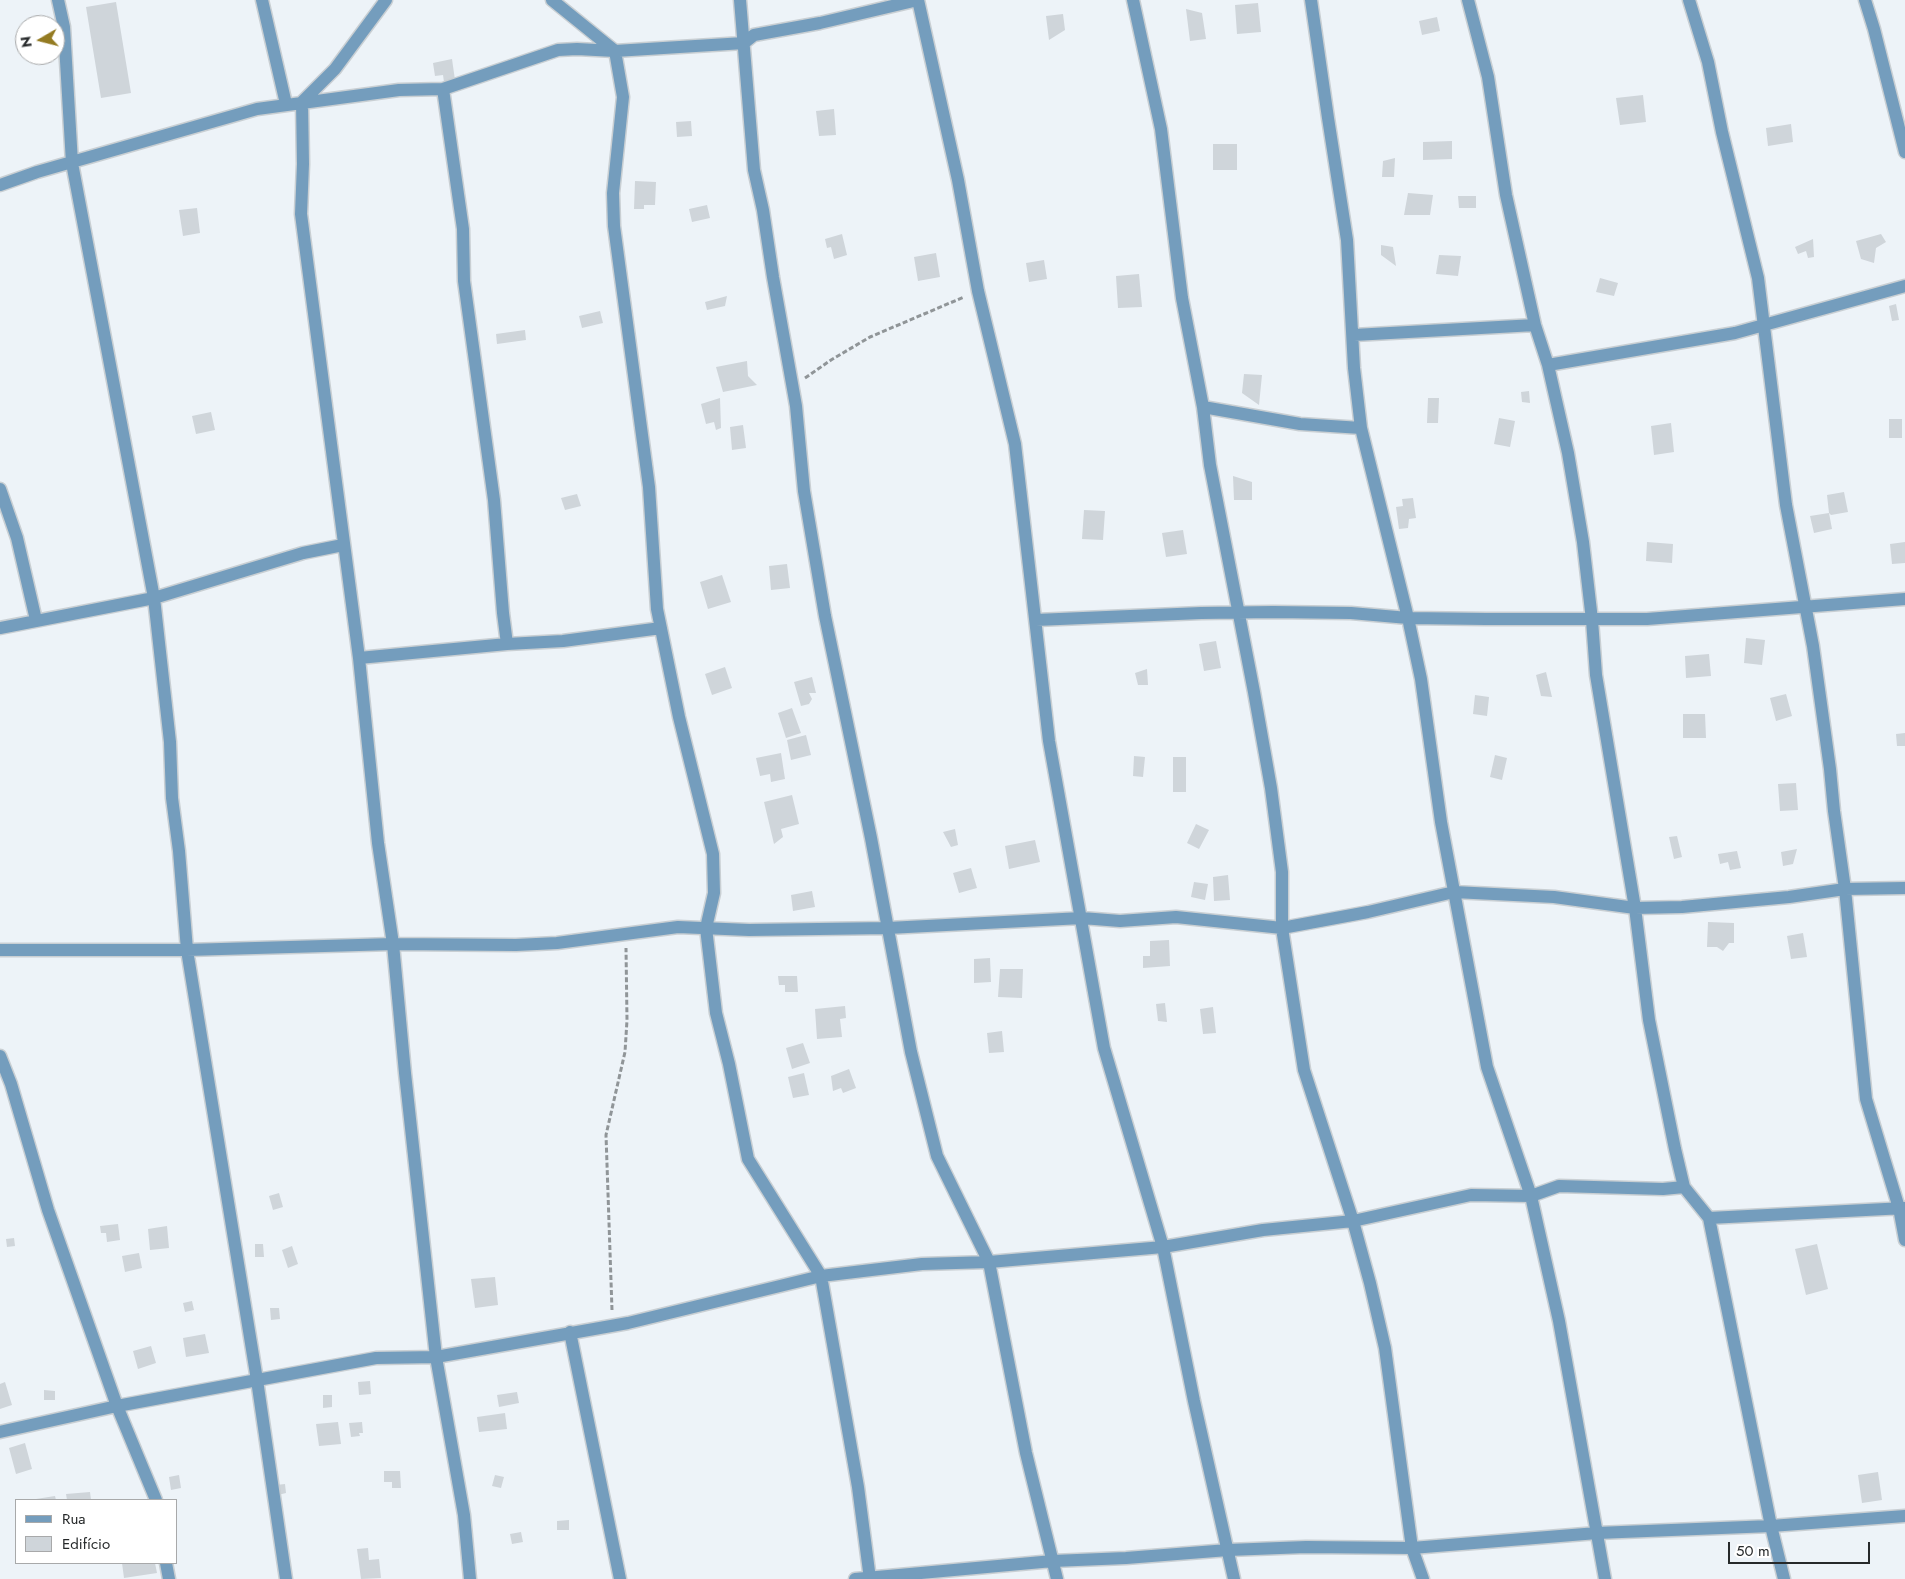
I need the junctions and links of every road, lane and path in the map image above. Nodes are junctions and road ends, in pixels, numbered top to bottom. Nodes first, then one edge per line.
1 (58, 0) edge
2 (262, 0) edge
3 (386, 0) edge
4 (552, 0) edge
5 (740, 0) edge
6 (918, 0) edge
7 (1133, 0) edge
8 (1312, 0) edge
9 (1468, 0) edge
10 (1689, 0) edge
11 (1865, 0) edge
12 (744, 43) junction
13 (615, 51) junction
14 (443, 89) junction
15 (302, 102) junction
16 (286, 104) junction
17 (1905, 152) edge
18 (72, 163) junction
19 (0, 185) edge
20 (1905, 286) edge
21 (978, 291) junction
22 (1763, 324) junction
23 (1535, 325) junction
24 (1354, 335) junction
25 (1548, 365) junction
26 (793, 388) junction
27 (1203, 407) junction
28 (1361, 428) junction
29 (0, 489) edge
30 (343, 545) junction
31 (154, 598) junction
32 (1905, 599) edge
33 (1805, 607) junction
34 (1238, 614) junction
35 (1408, 618) junction
36 (36, 620) junction
37 (1036, 620) junction
38 (1592, 620) junction
39 (0, 628) edge
40 (661, 628) junction
41 (507, 644) junction
42 (358, 658) junction
43 (1905, 888) edge
44 (1845, 889) junction
45 (1454, 892) junction
46 (1635, 908) junction
47 (1082, 918) junction
48 (706, 928) junction
49 (888, 928) junction
50 (1282, 928) junction
51 (626, 935) junction
52 (393, 944) junction
53 (0, 950) edge
54 (187, 950) junction
55 (0, 1056) edge
56 (1684, 1187) junction
57 (1531, 1196) junction
58 (1902, 1208) edge
59 (1709, 1218) junction
60 (1353, 1221) junction
61 (1905, 1240) edge
62 (1163, 1247) junction
63 (989, 1262) junction
64 (821, 1276) junction
65 (612, 1326) junction
66 (570, 1332) junction
67 (436, 1356) junction
68 (257, 1380) junction
69 (117, 1406) junction
70 (0, 1432) edge
71 (156, 1499) edge
72 (1905, 1516) edge
73 (1772, 1526) junction
74 (1597, 1533) junction
75 (1412, 1548) junction
76 (1228, 1550) junction
77 (1053, 1561) junction
78 (166, 1564) edge
79 (870, 1578) edge
80 (169, 1579) edge
81 (286, 1579) edge
82 (470, 1579) edge
83 (620, 1579) edge
84 (855, 1579) edge
85 (1057, 1579) edge
86 (1234, 1579) edge
87 (1423, 1579) edge
88 (1605, 1579) edge
89 (1784, 1579) edge

1 - 18 street
2 - 16 street
3 - 15 street
4 - 13 street
5 - 12 street
6 - 12 street
6 - 21 street
7 - 27 street
8 - 24 street
9 - 23 street
10 - 22 street
11 - 17 street
12 - 13 street
12 - 26 street
13 - 14 street
13 - 40 street
14 - 15 street
14 - 41 street
15 - 16 street
15 - 30 street
16 - 18 street
18 - 19 street
18 - 31 street
20 - 22 street
21 - 26 path
21 - 37 street
22 - 25 street
22 - 33 street
23 - 24 street
23 - 25 street
24 - 28 street
25 - 38 street
26 - 49 street
27 - 28 street
27 - 34 street
28 - 35 street
29 - 36 street
30 - 31 street
30 - 42 street
31 - 36 street
31 - 54 street
32 - 33 street
33 - 38 street
33 - 44 street
34 - 35 street
34 - 37 street
34 - 50 street
35 - 38 street
35 - 45 street
36 - 39 street
37 - 47 street
38 - 46 street
40 - 41 street
40 - 48 street
41 - 42 street
42 - 52 street
43 - 44 street
44 - 46 street
44 - 58 street
45 - 46 street
45 - 50 street
45 - 57 street
46 - 56 street
47 - 49 street
47 - 50 street
47 - 62 street
48 - 49 street
48 - 51 street
48 - 64 street
49 - 63 street
50 - 60 street
51 - 52 street
51 - 65 path
52 - 54 street
52 - 67 street
53 - 54 street
54 - 68 street
55 - 69 street
56 - 57 street
56 - 59 street
57 - 60 street
57 - 74 street
58 - 59 street
58 - 61 street
59 - 73 street
60 - 62 street
60 - 75 street
62 - 63 street
62 - 76 street
63 - 64 street
63 - 77 street
64 - 65 street
64 - 79 street
65 - 66 street
66 - 67 street
66 - 83 street
67 - 68 street
67 - 82 street
68 - 69 street
68 - 81 street
69 - 70 street
69 - 71 street
72 - 73 street
73 - 74 street
73 - 89 street
74 - 75 street
74 - 88 street
75 - 76 street
75 - 87 street
76 - 77 street
76 - 86 street
77 - 79 street
77 - 85 street
78 - 80 street
79 - 84 street

